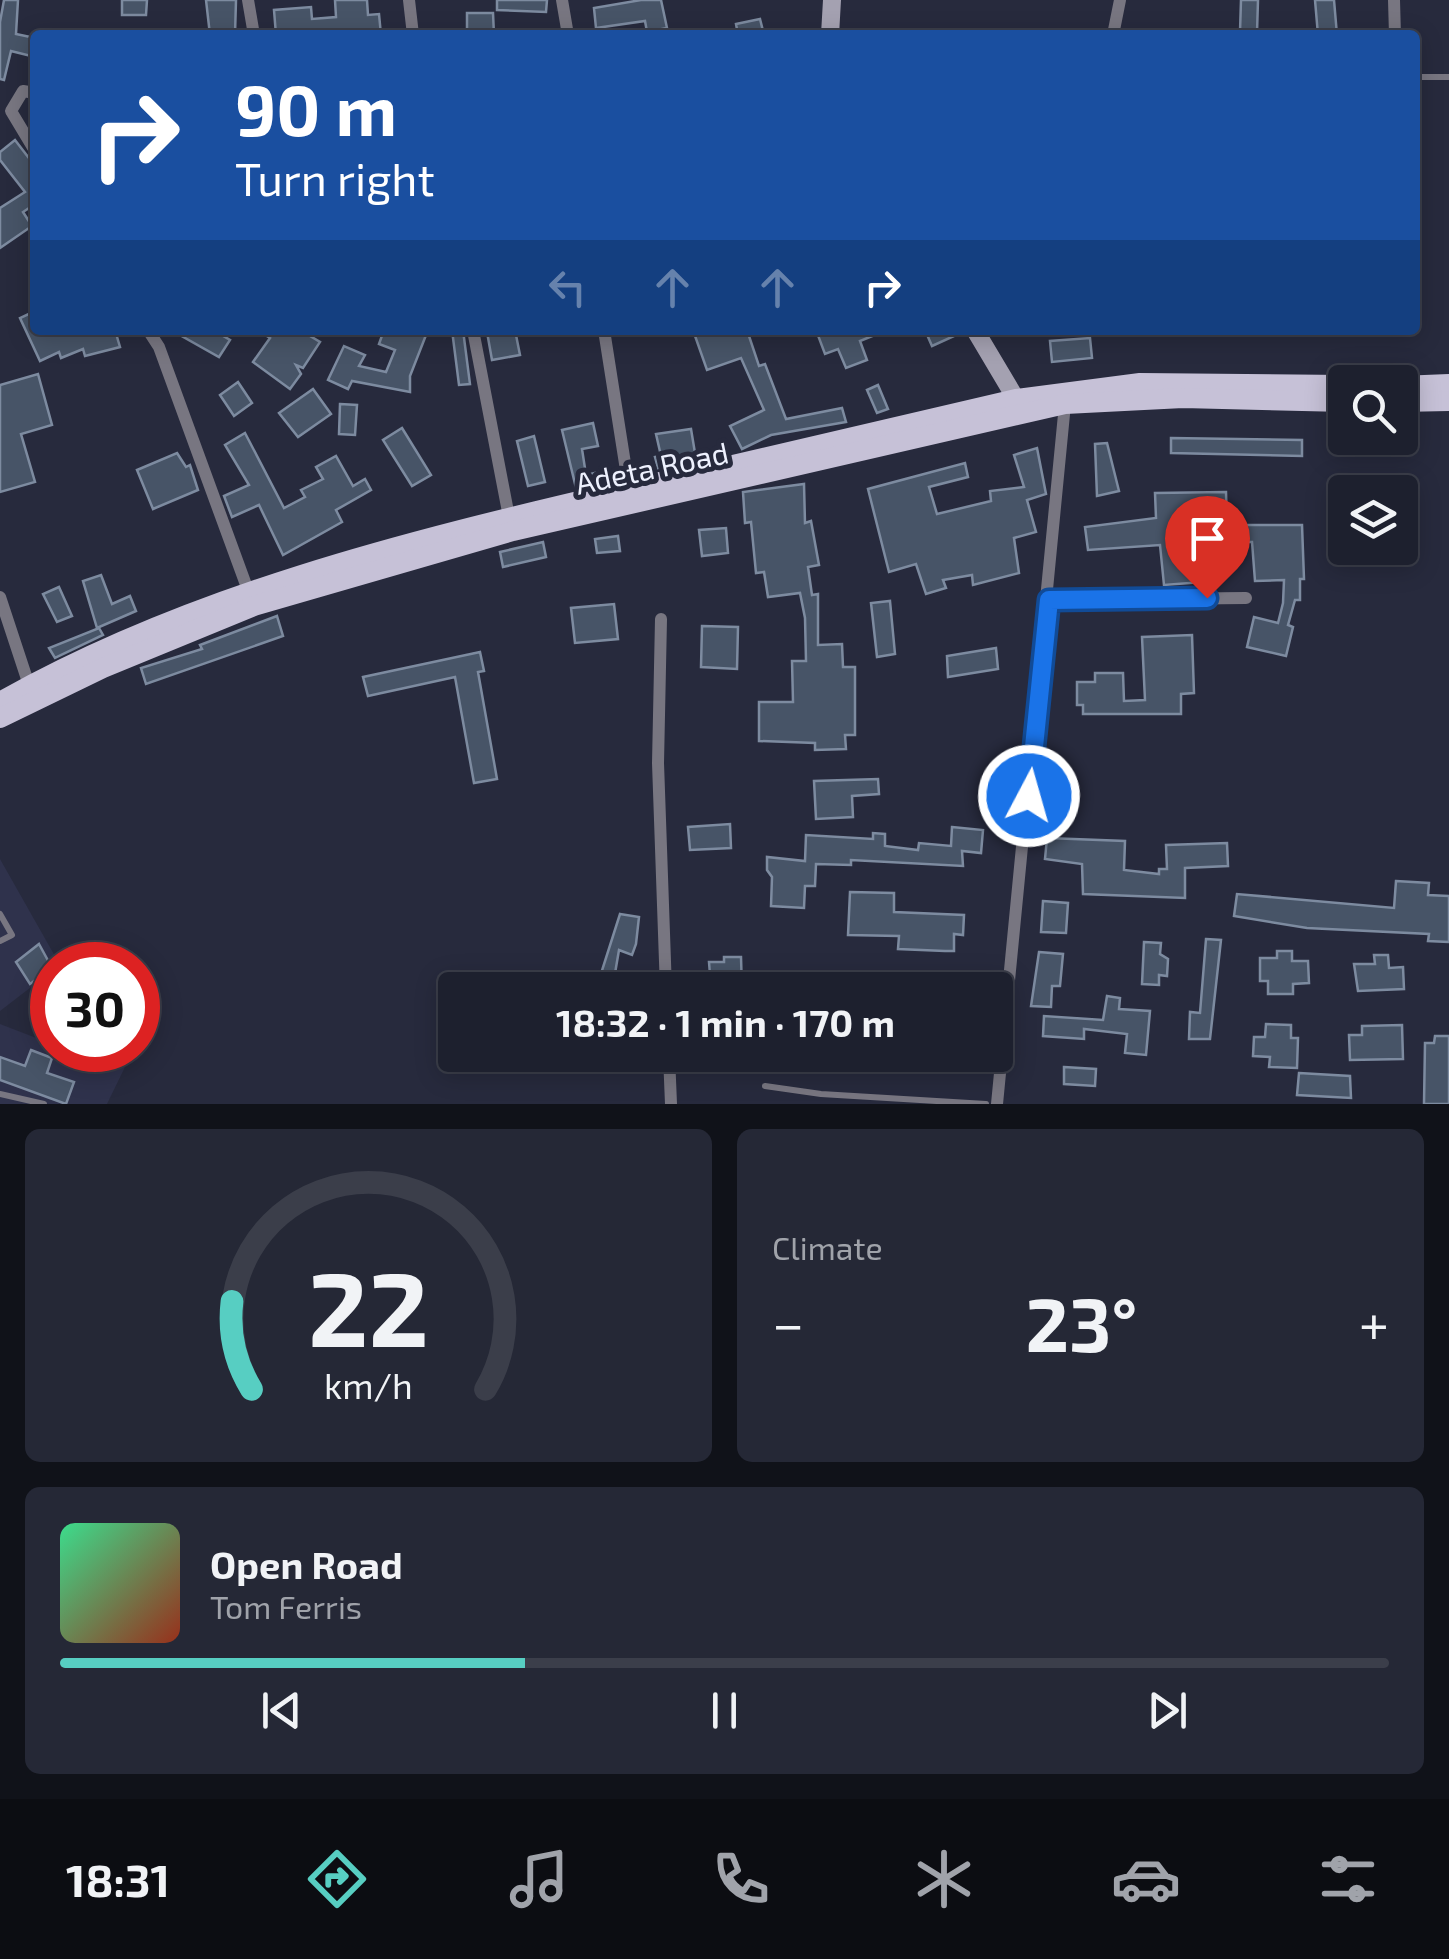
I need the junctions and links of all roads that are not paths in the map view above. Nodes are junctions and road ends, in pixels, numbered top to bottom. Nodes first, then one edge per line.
1 (248, 0) edge
2 (409, 0) edge
3 (562, 0) edge
4 (832, 0) edge
5 (1120, 0) edge
6 (1394, 0) edge
7 (253, 30) edge
8 (412, 30) edge
9 (567, 30) edge
10 (830, 30) edge
11 (1114, 30) edge
12 (1395, 30) edge
13 (1420, 76) edge
14 (1449, 77) edge
15 (30, 92) edge
16 (30, 142) edge
17 (151, 335) edge
18 (474, 335) edge
19 (605, 335) edge
20 (978, 335) edge
21 (1449, 384) edge
22 (1328, 385) edge
23 (1418, 385) edge
24 (1016, 399) junction
25 (1449, 400) edge
26 (1418, 401) edge
27 (1328, 402) edge
28 (1064, 404) junction
29 (630, 489) junction
30 (509, 517) junction
31 (249, 593) junction
32 (0, 597) edge
33 (1246, 598) dead end
34 (1049, 600) junction
35 (661, 620) dead end
36 (29, 686) junction
37 (0, 702) edge
38 (0, 718) edge
39 (0, 914) edge
40 (0, 941) edge
41 (665, 972) edge
42 (670, 1072) edge
43 (764, 1086) dead end
44 (0, 1094) edge
45 (44, 1104) edge
46 (671, 1104) edge
47 (986, 1104) edge
48 (998, 1104) edge

1 - 7 street
2 - 8 street
3 - 9 street
4 - 10 street
5 - 11 street
6 - 12 street
13 - 14 lane
15 - 16 street
17 - 31 street
18 - 30 street
19 - 29 street
20 - 24 street
21 - 23 main road
22 - 24 main road, Adeta Road
24 - 29 main road, Adeta Road
25 - 26 main road
27 - 28 main road, Adeta Road
28 - 34 street
28 - 38 main road, Adeta Road
29 - 30 main road, Adeta Road
30 - 31 main road, Adeta Road
31 - 36 main road, Adeta Road
32 - 36 street
33 - 34 street
34 - 48 street
35 - 41 street
36 - 37 main road, Adeta Road
39 - 40 lane
42 - 46 street
43 - 47 lane
44 - 45 lane

